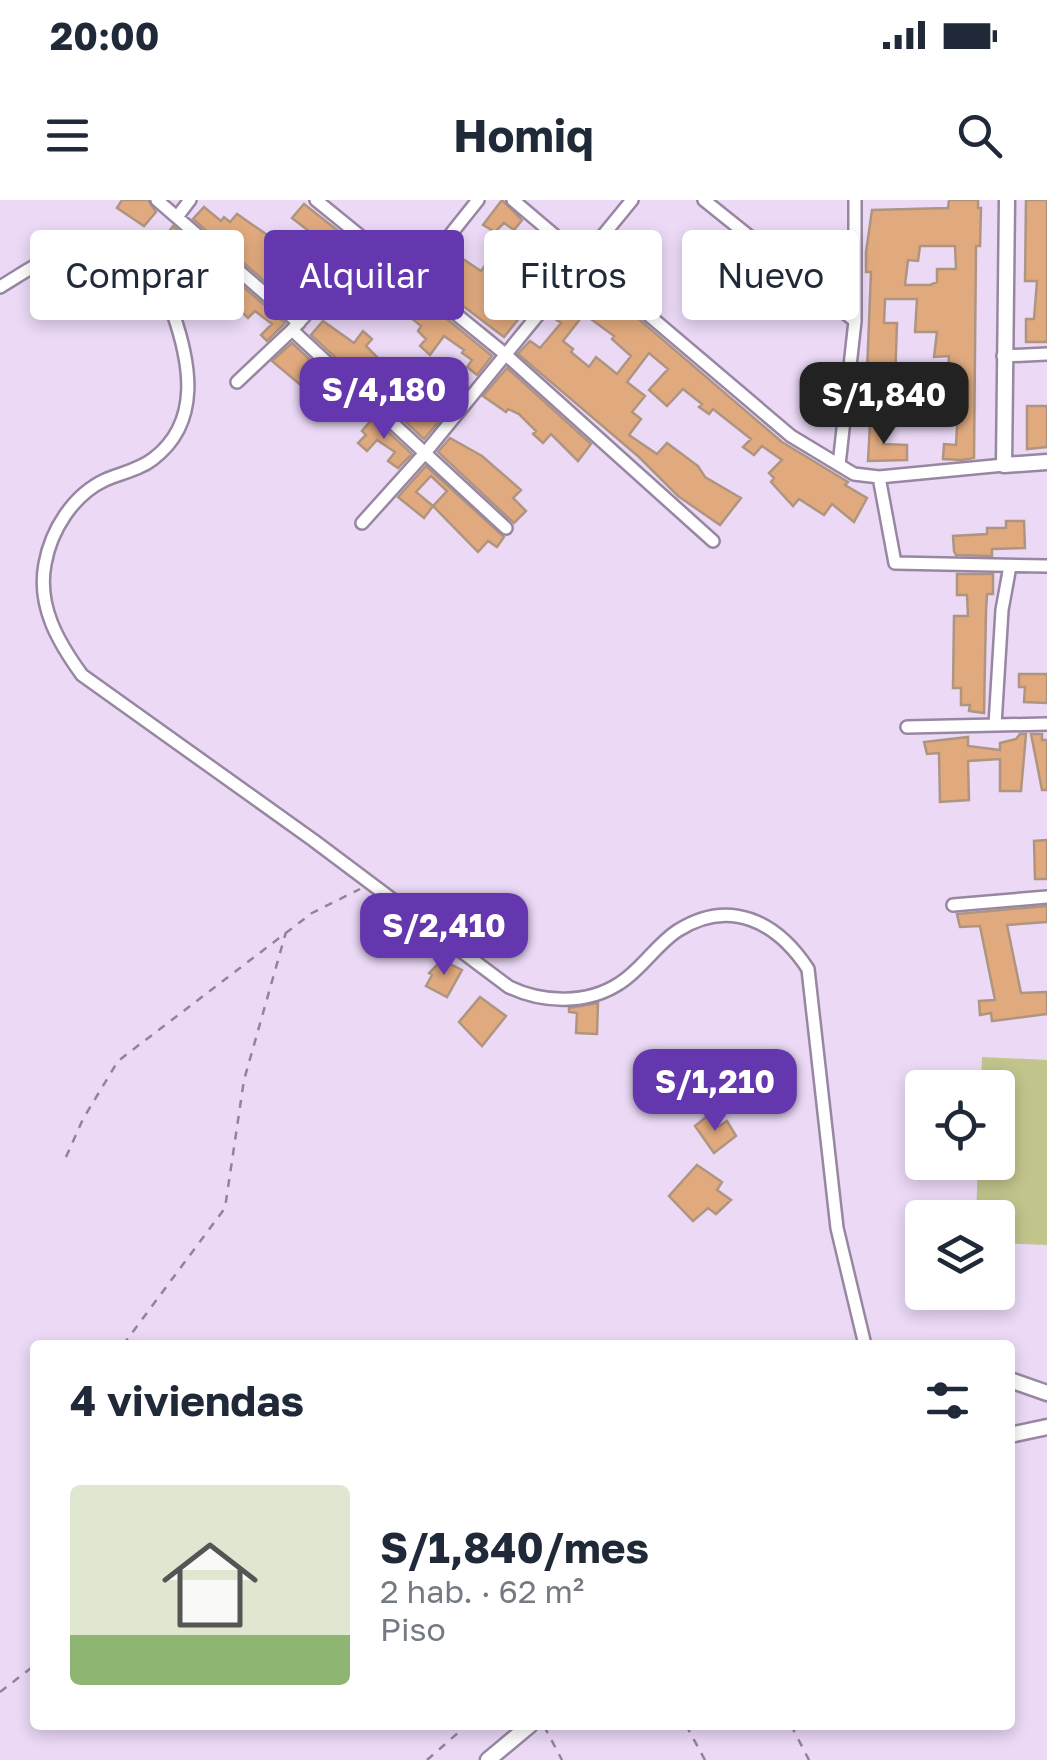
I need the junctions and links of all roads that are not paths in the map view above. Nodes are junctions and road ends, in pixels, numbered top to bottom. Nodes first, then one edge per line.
1 (158, 200) edge
2 (190, 200) edge
3 (316, 200) edge
4 (478, 200) edge
5 (513, 200) edge
6 (632, 200) edge
7 (704, 200) edge
8 (855, 200) edge
9 (1007, 200) edge
10 (176, 217) junction
11 (353, 230) edge
12 (454, 230) edge
13 (547, 230) edge
14 (608, 230) edge
15 (0, 287) edge
16 (302, 320) edge
17 (464, 320) edge
18 (534, 320) edge
19 (652, 320) edge
20 (855, 321) junction
21 (296, 327) junction
22 (505, 354) junction
23 (1047, 354) edge
24 (1004, 356) junction
25 (236, 382) dead end
26 (425, 453) junction
27 (1047, 462) edge
28 (839, 465) junction
29 (1004, 465) junction
30 (878, 477) junction
31 (362, 523) dead end
32 (506, 528) dead end
33 (713, 541) dead end
34 (1010, 566) junction
35 (1047, 566) edge
36 (995, 724) junction
37 (1047, 724) edge
38 (906, 727) dead end
39 (1047, 897) edge
40 (953, 905) dead end
41 (864, 1340) edge
42 (1015, 1382) edge
43 (1047, 1393) edge
44 (1047, 1428) edge
45 (1015, 1434) edge
46 (524, 1730) edge
47 (488, 1760) edge

1 - 10 street
2 - 10 street
3 - 11 street
4 - 12 street
5 - 13 street
6 - 14 street
7 - 20 street
8 - 20 street
9 - 24 street
10 - 21 street
15 - 41 street
16 - 21 street
17 - 22 street
18 - 22 street
19 - 28 street
20 - 28 street
21 - 25 street
21 - 26 street
22 - 26 street
22 - 33 street
23 - 24 street
24 - 29 street
26 - 31 street
26 - 32 street
27 - 29 street
28 - 30 street
29 - 30 street
30 - 34 street
34 - 35 street
34 - 36 street
36 - 37 street
36 - 38 street
39 - 40 street
42 - 43 street
44 - 45 street
46 - 47 street

